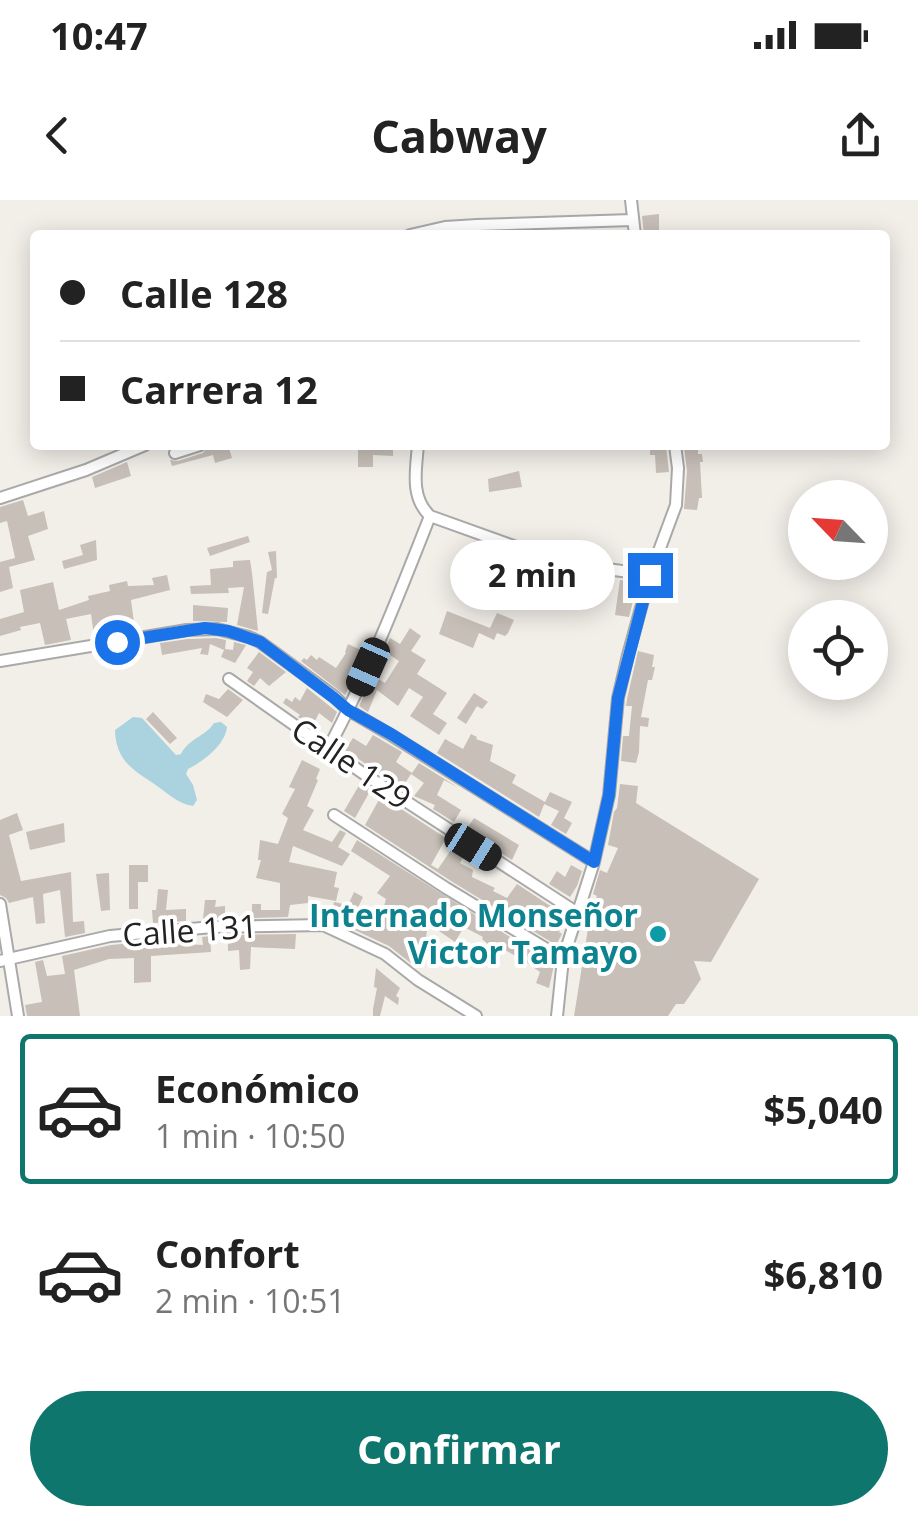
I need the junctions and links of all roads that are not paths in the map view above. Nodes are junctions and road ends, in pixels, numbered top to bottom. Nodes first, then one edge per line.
1 (630, 200) edge
2 (632, 220) junction
3 (438, 230) edge
4 (634, 230) edge
5 (133, 450) edge
6 (184, 450) edge
7 (418, 450) edge
8 (676, 450) edge
9 (174, 453) dead end
10 (0, 498) edge
11 (430, 516) junction
12 (650, 575) junction
13 (0, 661) edge
14 (229, 679) dead end
15 (348, 710) junction
16 (328, 749) junction
17 (334, 815) dead end
18 (594, 862) junction
19 (0, 904) edge
20 (576, 912) junction
21 (563, 959) junction
22 (5, 960) edge
23 (18, 1016) edge
24 (476, 1016) edge
25 (557, 1016) edge

1 - 2 street
2 - 3 street
2 - 4 street
5 - 10 street
6 - 9 street
7 - 11 street
8 - 12 street
11 - 12 street
11 - 15 street
12 - 18 street
13 - 15 street
14 - 16 street, Calle 129
15 - 16 street
15 - 18 street
16 - 20 street, Calle 129
17 - 21 street
18 - 20 street
19 - 22 street
20 - 21 street
21 - 25 street
22 - 23 street
22 - 24 street, Calle 131

